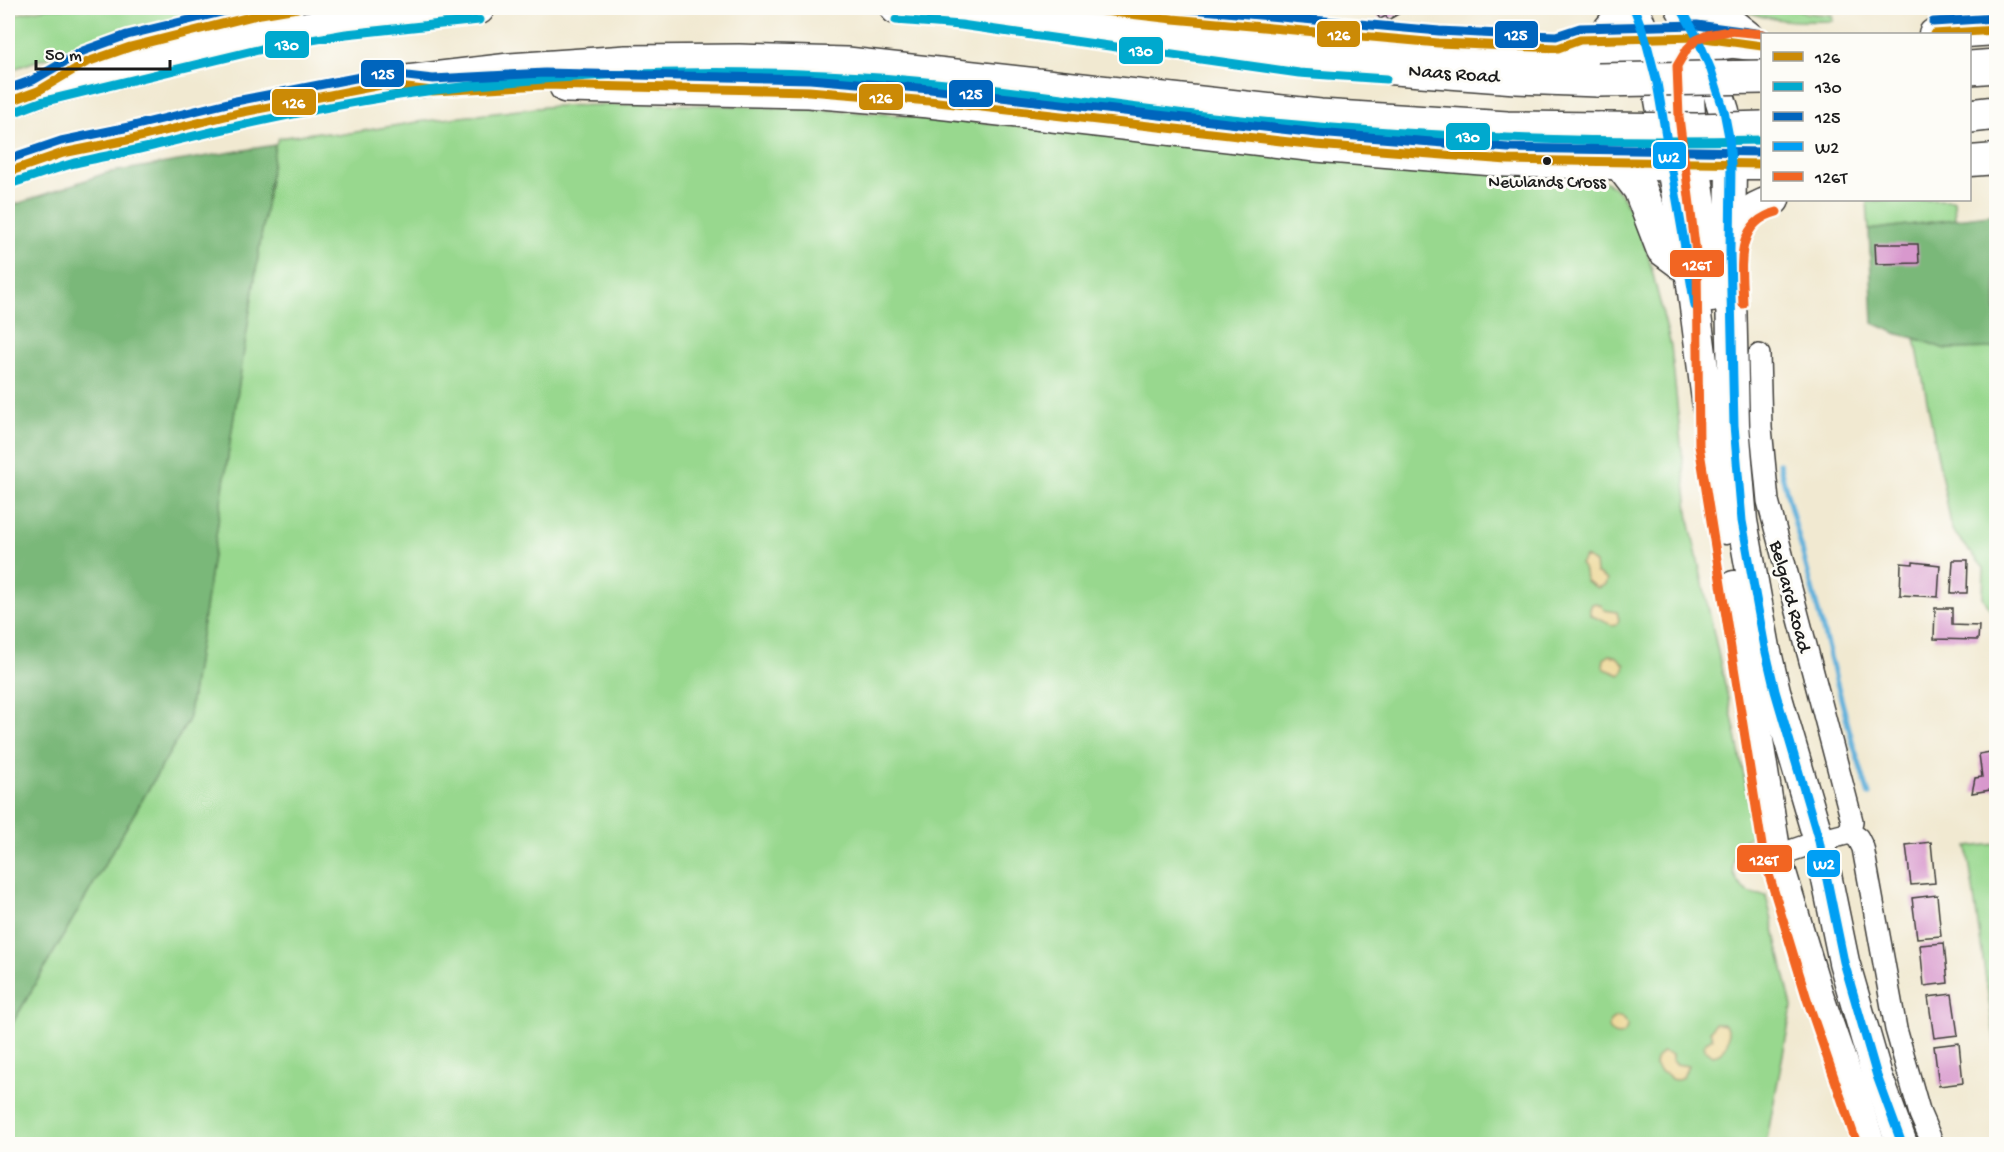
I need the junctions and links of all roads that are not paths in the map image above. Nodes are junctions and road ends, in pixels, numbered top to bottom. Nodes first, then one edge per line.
1 (284, 8) edge
2 (410, 8) edge
3 (478, 8) edge
4 (897, 8) edge
5 (1078, 8) edge
6 (1621, 8) edge
7 (1634, 8) edge
8 (1681, 8) edge
9 (1712, 8) edge
10 (357, 21) junction
11 (1996, 30) edge
12 (1950, 33) edge
13 (1600, 39) junction
14 (1648, 45) junction
15 (1558, 48) junction
16 (1707, 51) junction
17 (1761, 55) edge
18 (1761, 56) edge
19 (1761, 56) edge
20 (1996, 66) edge
21 (1971, 68) edge
22 (381, 85) junction
23 (38, 91) junction
24 (8, 102) edge
25 (1996, 113) edge
26 (1971, 116) edge
27 (1761, 128) edge
28 (1996, 159) edge
29 (1971, 161) edge
30 (1620, 163) junction
31 (1683, 164) junction
32 (1731, 164) junction
33 (1761, 164) edge
34 (8, 172) edge
35 (1771, 201) edge
36 (1730, 251) junction
37 (1690, 268) junction
38 (1759, 355) dead end
39 (1708, 408) junction
40 (1775, 691) junction
41 (1850, 833) junction
42 (1819, 841) junction
43 (1776, 856) junction
44 (1818, 995) junction
45 (1870, 1144) edge
46 (1902, 1144) edge
47 (1933, 1144) edge

1 - 23 highway
2 - 10 highway
3 - 10 highway
4 - 18 highway, Naas Road, bridge
5 - 15 main road
6 - 13 main road
7 - 14 main road
8 - 16 main road, Belgard Road
9 - 17 main road
10 - 23 highway
11 - 12 main road
13 - 14 main road
13 - 15 main road
14 - 15 main road
14 - 16 main road
14 - 31 main road
16 - 19 main road
16 - 31 main road
16 - 32 main road, Belgard Road
20 - 21 highway
22 - 27 highway, bridge
22 - 30 highway
22 - 34 highway
23 - 24 highway
25 - 26 highway
28 - 29 main road
30 - 31 highway
30 - 37 highway
31 - 32 main road
31 - 37 main road
31 - 39 main road
32 - 33 main road
32 - 36 main road, Belgard Road
35 - 36 main road
36 - 40 main road, Belgard Road
37 - 39 main road
38 - 41 street, Belgard Road
39 - 43 main road
40 - 42 main road, Belgard Road
40 - 43 main road, Belgard Road
41 - 42 street
41 - 47 street, Belgard Road
42 - 43 street
42 - 44 main road
42 - 46 main road, Belgard Road
43 - 44 main road
44 - 45 main road

